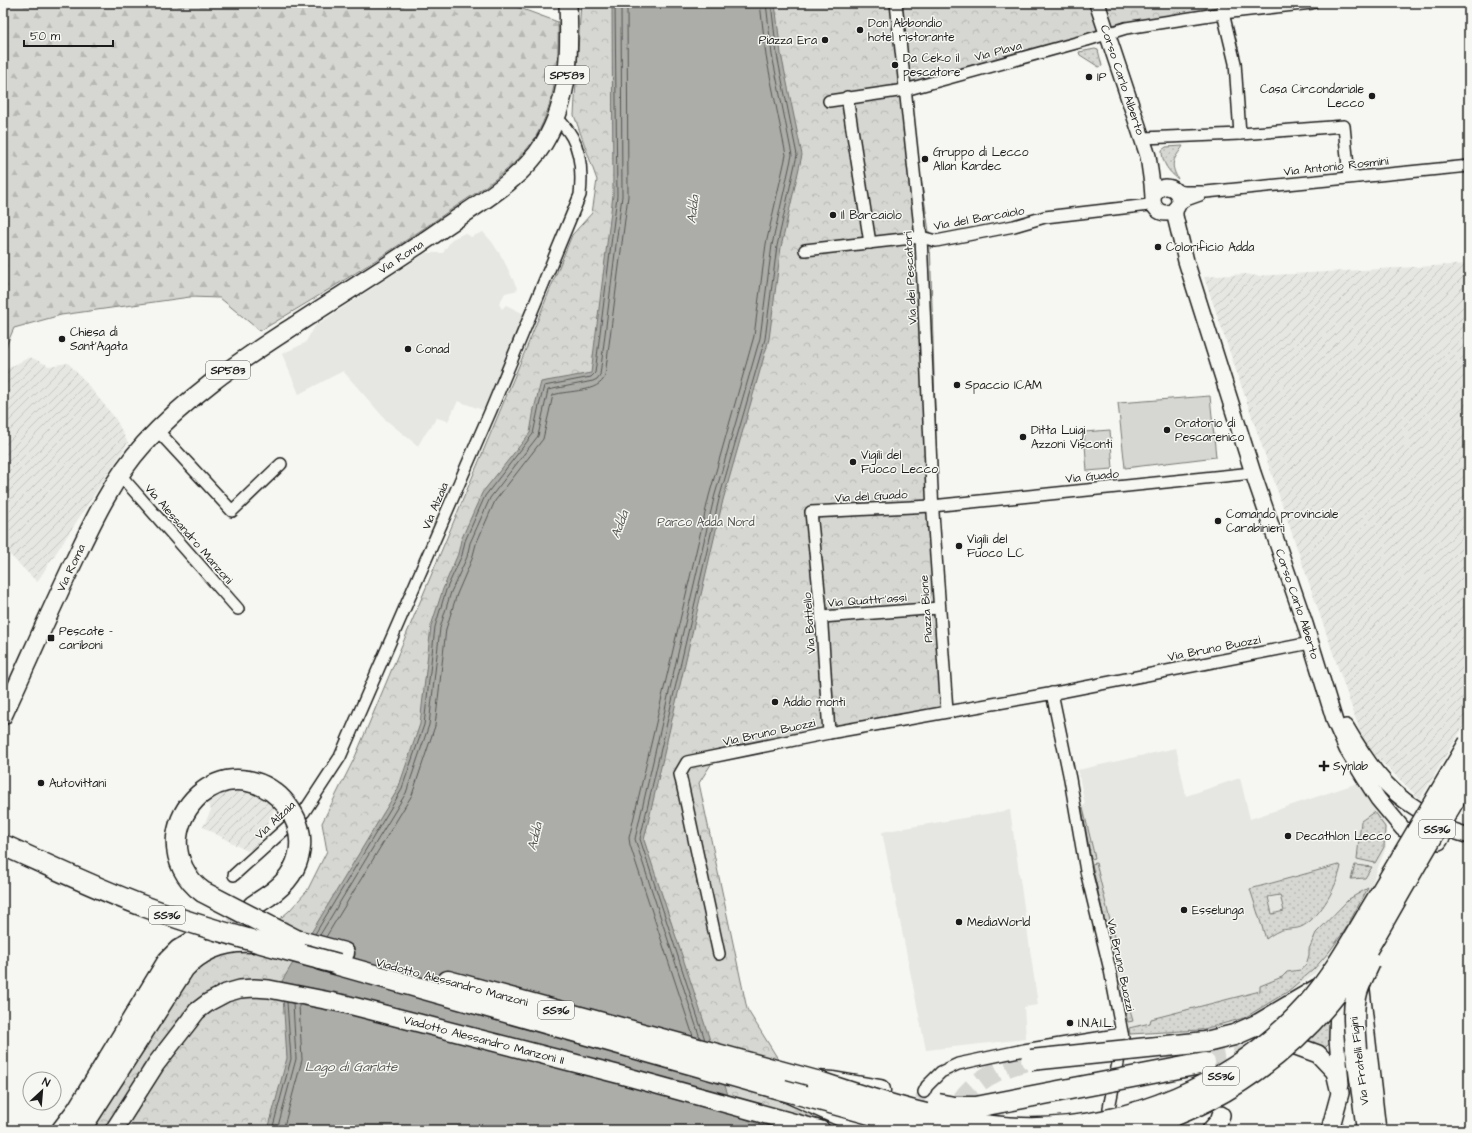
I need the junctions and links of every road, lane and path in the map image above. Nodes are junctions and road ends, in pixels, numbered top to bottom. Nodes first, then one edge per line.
1 (568, 3) edge
2 (896, 3) edge
3 (1097, 3) edge
4 (1312, 3) edge
5 (1223, 8) edge
6 (1108, 34) junction
7 (906, 90) junction
8 (847, 97) junction
9 (828, 101) dead end
10 (556, 117) junction
11 (1240, 134) junction
12 (1143, 138) junction
13 (1148, 156) junction
14 (1469, 166) edge
15 (1349, 177) junction
16 (1172, 188) junction
17 (1206, 192) junction
18 (1153, 197) junction
19 (1176, 207) junction
20 (1159, 211) junction
21 (921, 236) junction
22 (870, 243) junction
23 (805, 250) dead end
24 (1186, 261) junction
25 (157, 430) junction
26 (281, 464) dead end
27 (1254, 473) junction
28 (120, 476) junction
29 (932, 506) junction
30 (811, 512) joint
31 (939, 608) junction
32 (238, 609) dead end
33 (822, 617) junction
34 (1310, 643) junction
35 (7, 693) edge
36 (1052, 693) junction
37 (1328, 696) junction
38 (947, 711) junction
39 (3, 716) edge
40 (829, 733) junction
41 (1469, 743) edge
42 (1469, 775) edge
43 (3, 830) edge
44 (1469, 836) edge
45 (1469, 844) edge
46 (3, 845) edge
47 (234, 875) dead end
48 (1398, 895) junction
49 (260, 901) tunnel mouth
50 (196, 940) tunnel mouth
51 (296, 940) junction
52 (719, 954) dead end
53 (338, 964) junction
54 (1320, 988) junction
55 (1364, 990) dead end
56 (1338, 1004) dead end
57 (1122, 1034) junction
58 (1296, 1046) dead end
59 (1031, 1060) tunnel mouth
60 (1205, 1062) tunnel mouth
61 (816, 1081) junction
62 (783, 1090) junction
63 (924, 1092) tunnel mouth
64 (1340, 1093) junction
65 (1109, 1108) dead end
66 (1223, 1123) edge
67 (62, 1130) edge
68 (80, 1130) edge
69 (114, 1130) edge
70 (821, 1130) edge
71 (870, 1130) edge
72 (928, 1130) edge
73 (1132, 1130) edge
74 (1211, 1130) edge
75 (1330, 1130) edge
76 (1367, 1130) edge
77 (1380, 1130) edge

1 - 10 main road, Via Roma / SP583
2 - 7 street, Via dei Pescatori
3 - 6 main road, Corso Carlo Alberto
4 - 5 street, Via Plava
5 - 6 street, Via Plava
5 - 11 street
6 - 7 street, Via Plava
6 - 12 main road, Corso Carlo Alberto
7 - 8 street, Via Plava
7 - 21 street, Via dei Pescatori
8 - 9 street
8 - 22 street
10 - 25 main road, Via Roma / SP583
10 - 47 street, Via Alzaia
11 - 12 street
11 - 15 street
12 - 13 main road, Corso Carlo Alberto
13 - 16 main road, Corso Carlo Alberto
13 - 18 main road, Corso Carlo Alberto
14 - 15 street, Via Antonio Rosmini
15 - 17 street, Via Antonio Rosmini
16 - 17 street, Via Antonio Rosmini
16 - 18 main road
16 - 19 main road
17 - 19 street, Via Antonio Rosmini
18 - 20 main road
18 - 21 street, Via del Barcaiolo
19 - 20 main road
19 - 24 main road, Corso Carlo Alberto
20 - 24 main road, Corso Carlo Alberto
21 - 22 street, Via del Barcaiolo
21 - 29 street, Via dei Pescatori
22 - 23 street, Via del Barcaiolo
24 - 27 main road, Corso Carlo Alberto
25 - 26 street
25 - 28 main road, Via Roma / SP583
27 - 29 street, Via Guado
27 - 34 main road, Corso Carlo Alberto
28 - 32 street, Via Alessandro Manzoni
28 - 35 main road, Via Roma / SP583
29 - 30 street, Via del Guado
29 - 31 street, Piazza Bione
30 - 33 street, Via Battello
31 - 33 street, Via Quattr'assi
31 - 38 street, Piazza Bione
33 - 40 street, Via Battello
34 - 36 street, Via Bruno Buozzi
34 - 37 main road, Corso Carlo Alberto
35 - 39 main road, Via Roma / SP583
36 - 38 street, Via Bruno Buozzi
36 - 57 street, Via Bruno Buozzi
37 - 37 main road, Corso Carlo Alberto
38 - 40 street, Via Bruno Buozzi
40 - 52 street, Via Bruno Buozzi
41 - 54 highway, SS36, bridge
42 - 48 highway, SS36, bridge
43 - 51 highway, SS36, bridge
44 - 45 main road
46 - 53 highway, SS36, bridge
48 - 73 highway, SS36, bridge
48 - 76 highway, bridge
49 - 51 highway, bridge
50 - 67 highway
51 - 61 highway, Viadotto Alessandro Manzoni / SS36
53 - 62 highway, Viadotto Alessandro Manzoni / SS36
53 - 68 highway, bridge
54 - 59 highway, bridge
54 - 61 highway, SS36, bridge
55 - 77 street, Via Fratelli Figini
56 - 64 main road
57 - 63 street
57 - 65 street, Via Bruno Buozzi
58 - 64 main road
60 - 61 highway, bridge
62 - 71 highway, bridge
62 - 72 highway, SS36, bridge
64 - 75 main road
66 - 74 main road
69 - 70 main road, Viadotto Alessandro Manzoni II

